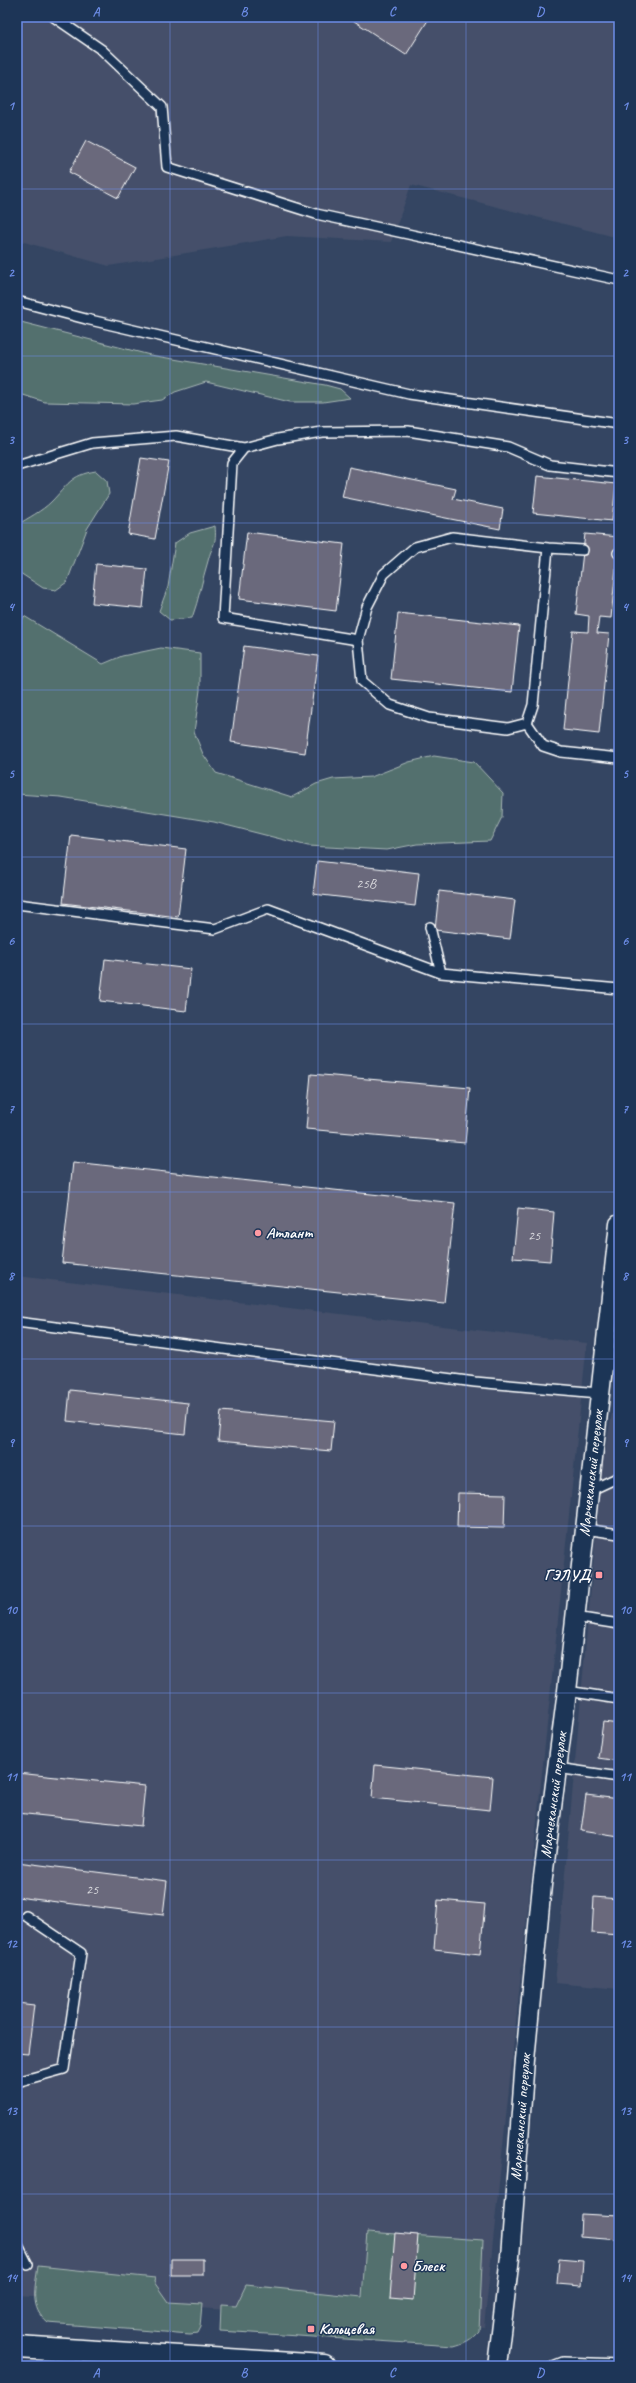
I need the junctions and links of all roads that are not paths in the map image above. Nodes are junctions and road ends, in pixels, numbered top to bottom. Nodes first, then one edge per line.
1 (54, 17) edge
2 (619, 280) edge
3 (17, 301) edge
4 (619, 424) edge
5 (244, 448) junction
6 (17, 466) edge
7 (619, 473) edge
8 (548, 548) junction
9 (583, 550) dead end
10 (358, 640) junction
11 (527, 723) junction
12 (619, 758) edge
13 (17, 904) edge
14 (430, 927) dead end
15 (441, 973) junction
16 (619, 989) edge
17 (619, 1224) edge
18 (17, 1322) edge
19 (599, 1393) junction
20 (619, 1477) edge
21 (589, 1491) junction
22 (585, 1529) junction
23 (619, 1534) edge
24 (575, 1617) junction
25 (619, 1624) edge
26 (568, 1691) junction
27 (619, 1699) edge
28 (557, 1768) junction
29 (619, 1777) edge
30 (26, 1916) dead end
31 (17, 2082) edge
32 (17, 2243) edge
33 (28, 2265) dead end
34 (17, 2347) edge
35 (619, 2364) edge
36 (320, 2366) edge
37 (324, 2366) edge
38 (497, 2366) edge
39 (553, 2366) edge

1 - 2 lane
3 - 4 lane
5 - 6 lane
5 - 7 lane
5 - 10 lane
8 - 9 lane
8 - 10 lane
8 - 11 lane
10 - 11 lane
11 - 12 lane
13 - 15 lane
14 - 15 lane
15 - 16 lane
17 - 19 street, Марчеканский переулок
18 - 19 lane
19 - 21 street, Марчеканский переулок
20 - 21 lane
21 - 22 street, Марчеканский переулок
22 - 23 lane
22 - 24 street, Марчеканский переулок
24 - 25 lane
24 - 26 street, Марчеканский переулок
26 - 27 lane
26 - 28 street, Марчеканский переулок
28 - 29 lane
28 - 38 street, Марчеканский переулок
30 - 31 lane
32 - 33 lane
34 - 36 main road
35 - 39 lane
36 - 37 main road

